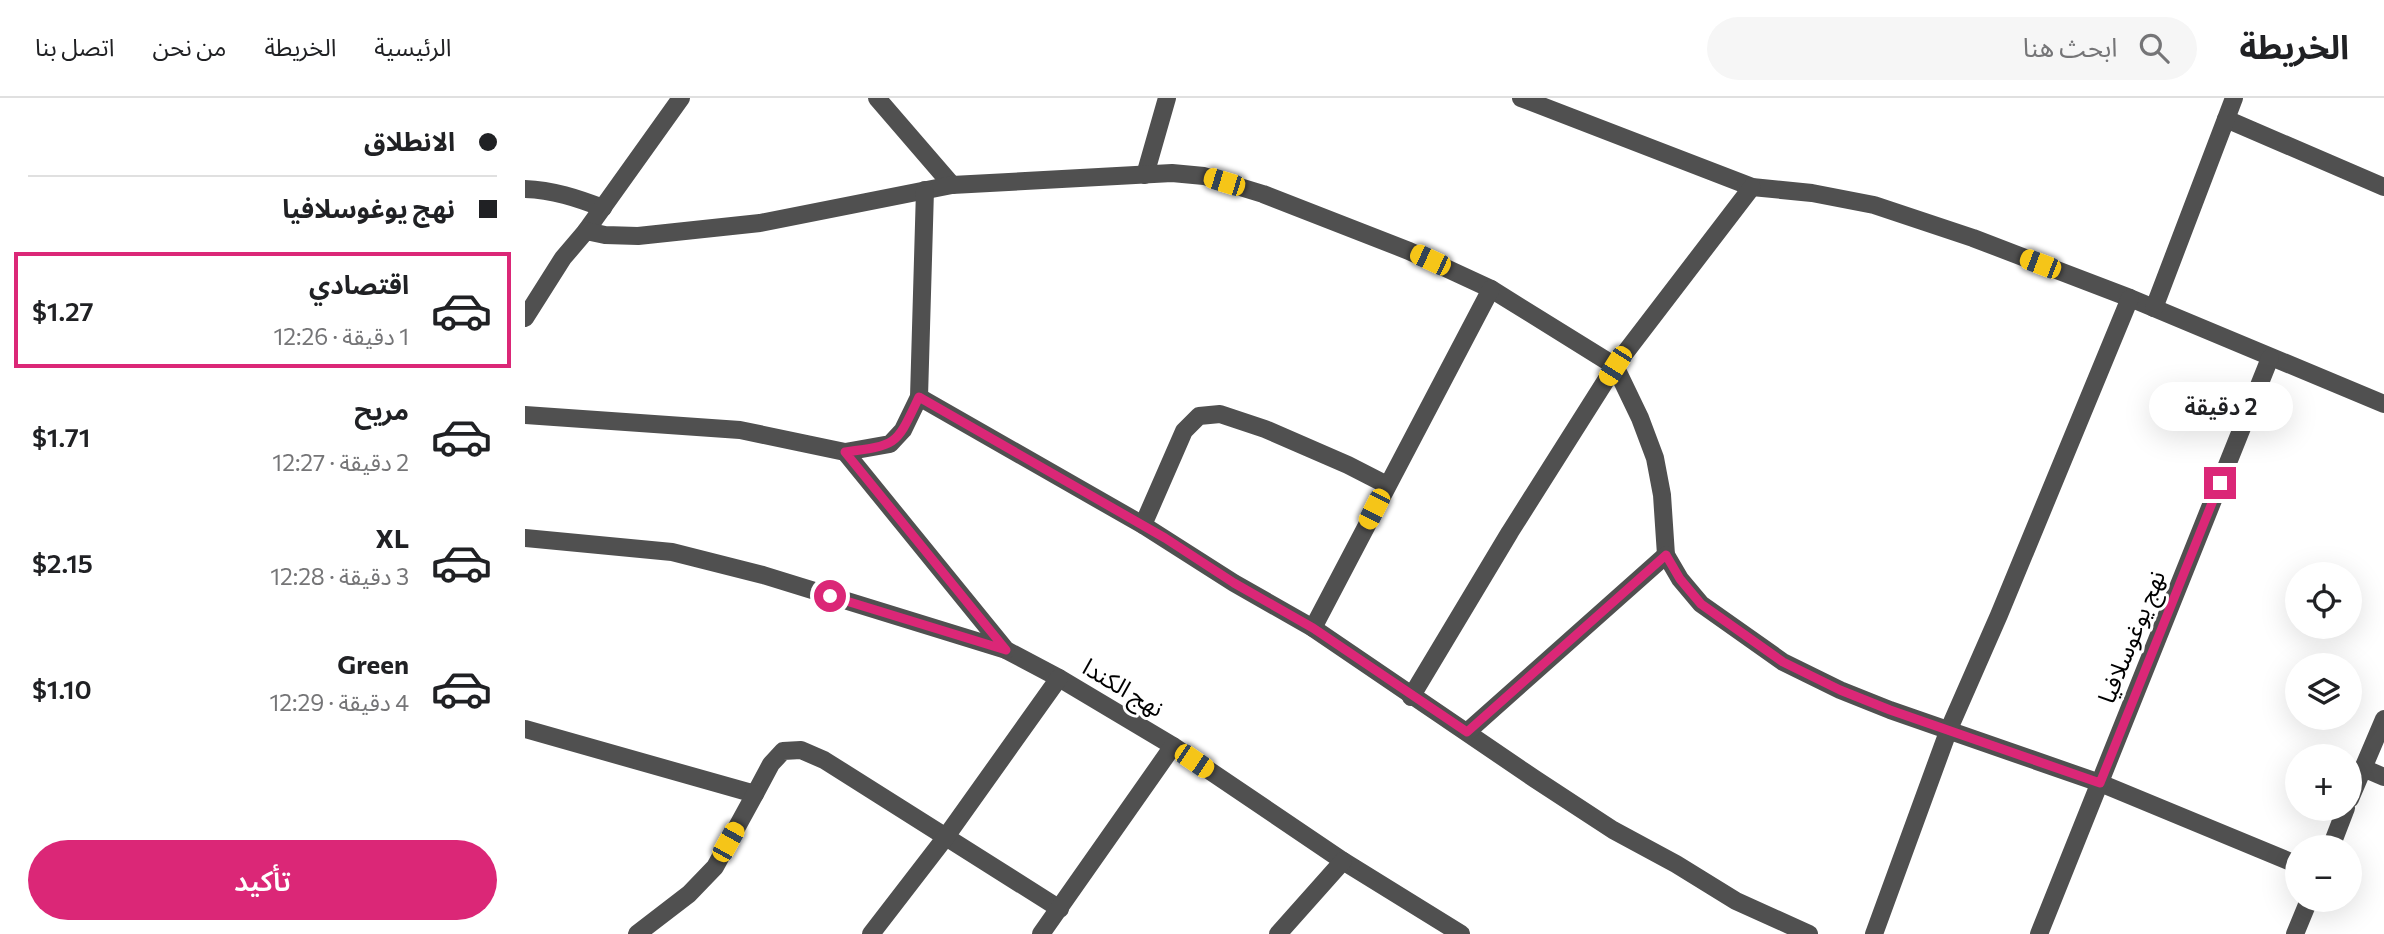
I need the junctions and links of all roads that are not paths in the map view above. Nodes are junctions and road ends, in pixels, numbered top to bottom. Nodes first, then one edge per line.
1 (681, 98) edge
2 (877, 98) edge
3 (1167, 98) edge
4 (1521, 98) edge
5 (2234, 98) edge
6 (2226, 119) junction
7 (1145, 175) junction
8 (952, 185) junction
9 (1752, 187) junction
10 (2384, 187) edge
11 (525, 189) edge
12 (925, 190) junction
13 (603, 208) junction
14 (586, 231) junction
15 (1491, 289) junction
16 (2130, 298) junction
17 (2154, 308) junction
18 (525, 318) edge
19 (2270, 358) junction
20 (1615, 366) junction
21 (919, 397) junction
22 (2384, 404) edge
23 (525, 415) edge
24 (845, 452) junction
25 (1387, 485) junction
26 (1143, 525) junction
27 (525, 538) edge
28 (1666, 555) junction
29 (1313, 628) junction
30 (1006, 650) junction
31 (1059, 678) junction
32 (1412, 696) junction
33 (2384, 719) edge
34 (525, 729) edge
35 (1949, 729) junction
36 (1467, 732) junction
37 (1173, 746) junction
38 (2363, 768) joint
39 (2384, 777) edge
40 (2100, 783) junction
41 (755, 794) junction
42 (945, 838) junction
43 (2285, 860) edge
44 (1343, 862) junction
45 (1060, 909) junction
46 (2304, 912) edge
47 (637, 934) edge
48 (871, 934) edge
49 (1041, 934) edge
50 (1278, 934) edge
51 (1461, 934) edge
52 (1809, 934) edge
53 (1874, 934) edge
54 (2039, 934) edge
55 (2295, 934) edge

1 - 13 street
2 - 8 street
3 - 7 street
4 - 9 street
5 - 6 street
6 - 10 street
6 - 17 street
7 - 8 street
7 - 15 street
8 - 12 street
9 - 16 street
9 - 20 street
11 - 13 street
12 - 14 street
12 - 21 street
13 - 14 street
14 - 18 street
15 - 20 street
15 - 25 street
16 - 17 street
16 - 35 street
17 - 19 street
19 - 22 street
19 - 40 street, نهج يوغوسلافيا
20 - 28 street
20 - 32 street
21 - 24 street
21 - 26 street
23 - 24 street
24 - 30 street, نهج الكندا
25 - 26 street
25 - 29 street
26 - 29 street
27 - 30 street
28 - 35 street
28 - 36 street
29 - 32 street
30 - 31 street, نهج الكندا
31 - 37 street, نهج الكندا
31 - 42 street
32 - 36 street
33 - 38 street
34 - 41 street
35 - 40 street
35 - 53 street
36 - 52 street
37 - 44 street, نهج الكندا
37 - 45 street
38 - 39 street
40 - 43 street
40 - 54 street, نهج يوغوسلافيا
41 - 42 street
41 - 47 street
42 - 45 street
42 - 48 street
44 - 50 street
44 - 51 street, نهج الكندا
45 - 49 street
46 - 55 street

